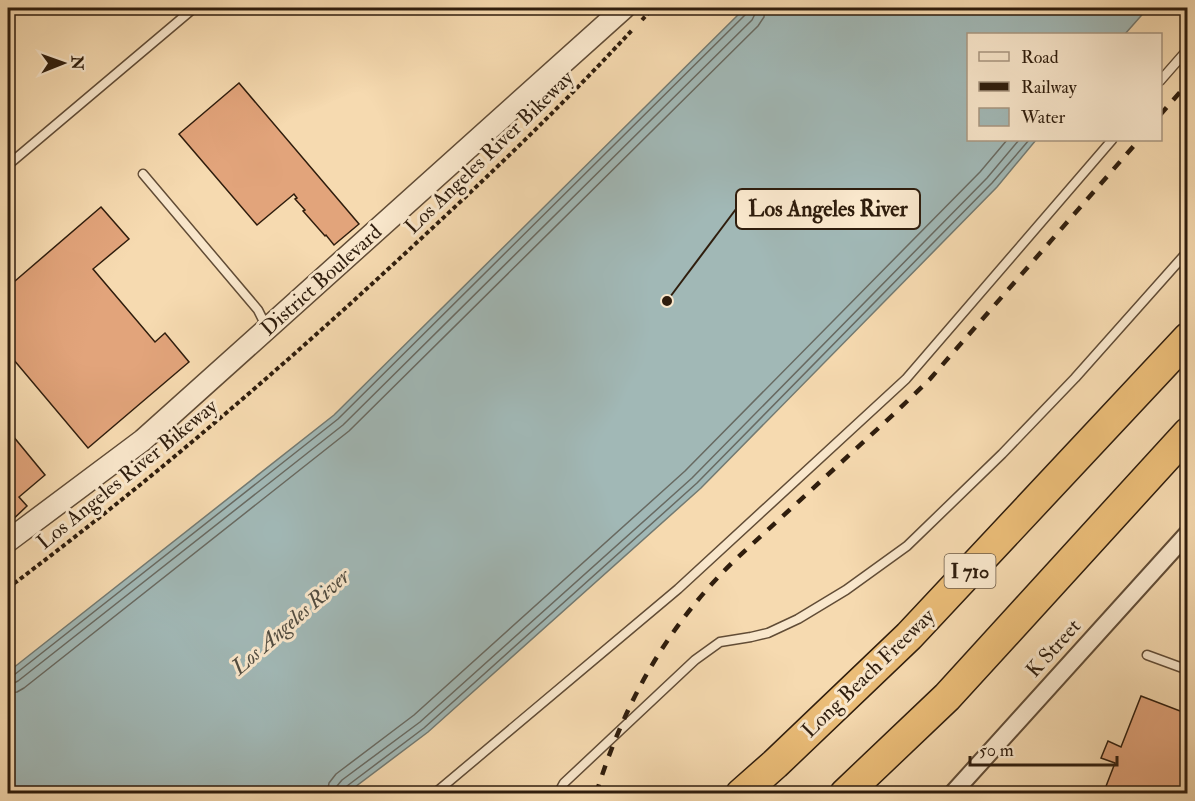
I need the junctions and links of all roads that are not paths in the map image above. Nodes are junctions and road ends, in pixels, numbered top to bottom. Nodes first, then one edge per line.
1 (194, 8) edge
2 (624, 8) edge
3 (1188, 49) edge
4 (1162, 80) edge
5 (1111, 141) edge
6 (8, 165) edge
7 (143, 174) dead end
8 (1188, 251) edge
9 (268, 328) junction
10 (1188, 338) edge
11 (1188, 433) edge
12 (1188, 533) edge
13 (8, 541) edge
14 (1147, 655) dead end
15 (1188, 670) edge
16 (434, 794) edge
17 (558, 794) edge
18 (741, 794) edge
19 (845, 794) edge
20 (952, 794) edge

1 - 6 lane
2 - 9 street, District Boulevard
3 - 4 lane
5 - 16 lane
7 - 9 lane
8 - 17 lane
9 - 13 street, District Boulevard
10 - 18 highway, Long Beach Freeway / I 710
11 - 19 highway
12 - 20 street, K Street
14 - 15 lane

